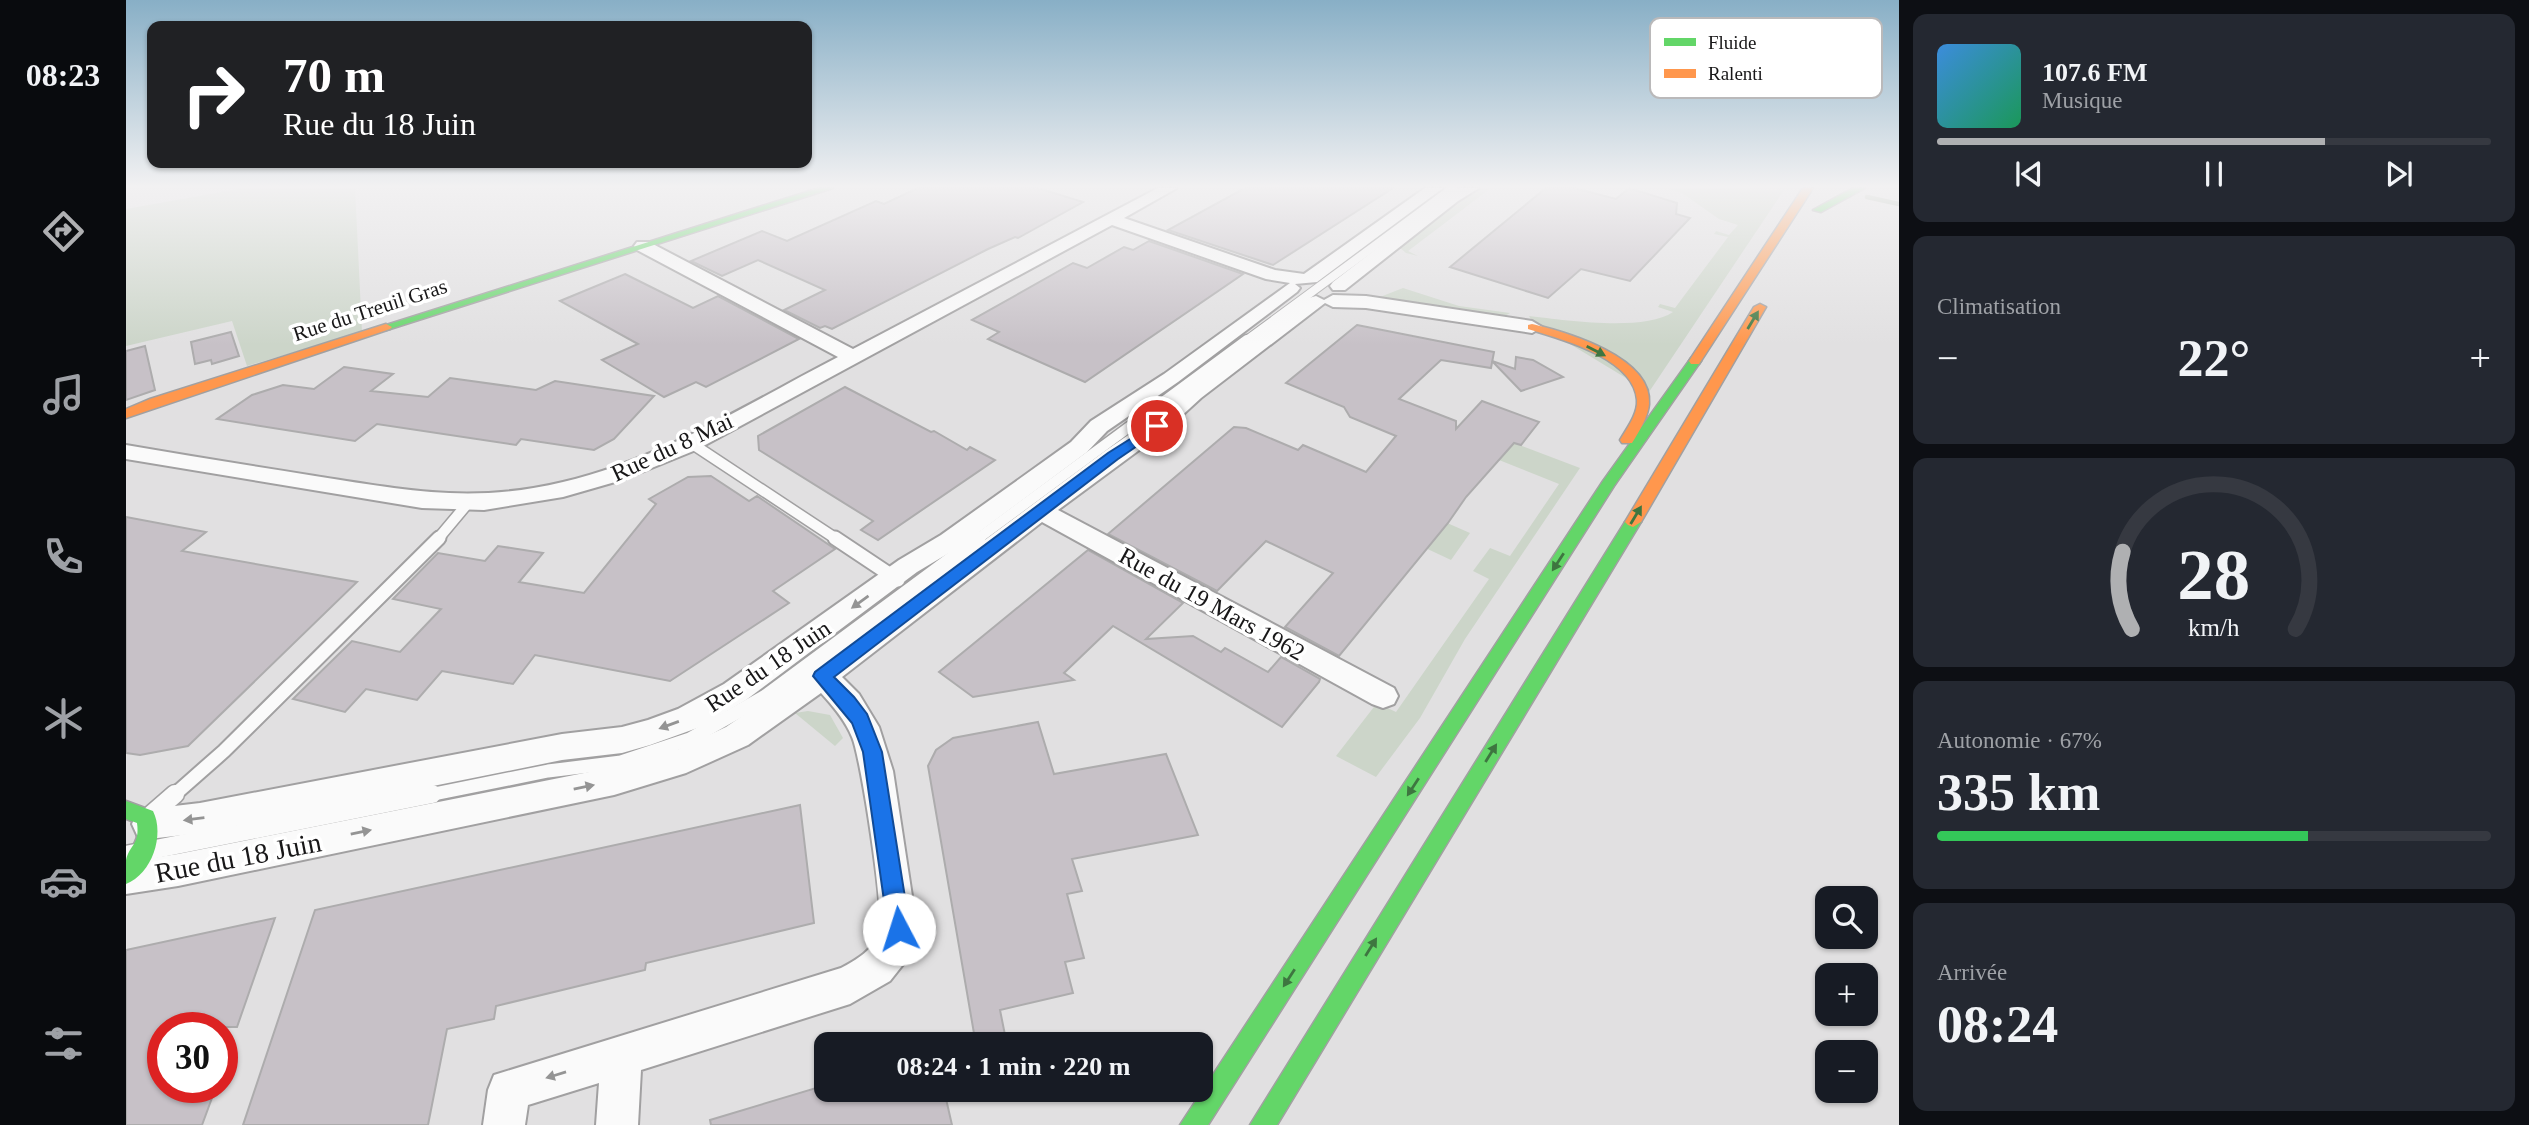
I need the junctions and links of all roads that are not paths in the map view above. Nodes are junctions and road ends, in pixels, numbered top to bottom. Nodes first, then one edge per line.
1 (661, 240) edge
2 (1070, 240) edge
3 (1173, 240) edge
4 (1370, 240) edge
5 (1378, 240) edge
6 (1385, 240) edge
7 (1774, 240) edge
8 (643, 246) junction
9 (1311, 288) junction
10 (1769, 292) dead end
11 (1362, 302) joint
12 (1532, 327) joint
13 (852, 356) junction
14 (126, 414) edge
15 (691, 443) junction
16 (126, 452) edge
17 (1608, 484) junction
18 (468, 503) junction
19 (1041, 511) junction
20 (910, 587) junction
21 (799, 676) junction
22 (1382, 696) dead end
23 (173, 794) junction
24 (139, 823) edge
25 (126, 855) edge
26 (126, 876) edge
27 (1336, 1005) junction
28 (621, 1056) junction
29 (1311, 1077) dead end
30 (504, 1125) edge
31 (617, 1125) edge
32 (1193, 1125) edge
33 (1264, 1125) edge

1 - 8 main road, Rue du Treuil Gras
2 - 13 street, Rue du 8 Mai
3 - 9 street
4 - 9 street
5 - 9 lane
6 - 9 street, Rue du 18 Juin
7 - 17 main road
8 - 13 street
8 - 14 main road, Rue du Treuil Gras
9 - 11 street
9 - 19 street, Rue du 18 Juin
9 - 20 street, Rue du 18 Juin
27 -> 10 main road
11 - 12 street
12 -> 17 main road
13 - 15 street, Rue du 8 Mai
15 - 18 street, Rue du 8 Mai
15 - 20 lane
16 - 18 street, Rue du 8 Mai
17 -> 32 main road
18 - 23 lane
19 - 20 street, Rue du 18 Juin
19 - 22 street, Rue du 19 Mars 1962
20 - 21 street, Rue du 18 Juin
20 -> 21 street, Rue du 18 Juin
21 - 24 street, Rue du 18 Juin
26 -> 21 street, Rue du 18 Juin
21 - 28 street, Rue du 18 Juin
23 - 24 lane
23 - 24 lane
24 - 25 lane
24 - 26 main road
27 - 29 main road
27 - 33 main road
28 -> 30 street, Rue du 18 Juin
28 - 31 street

